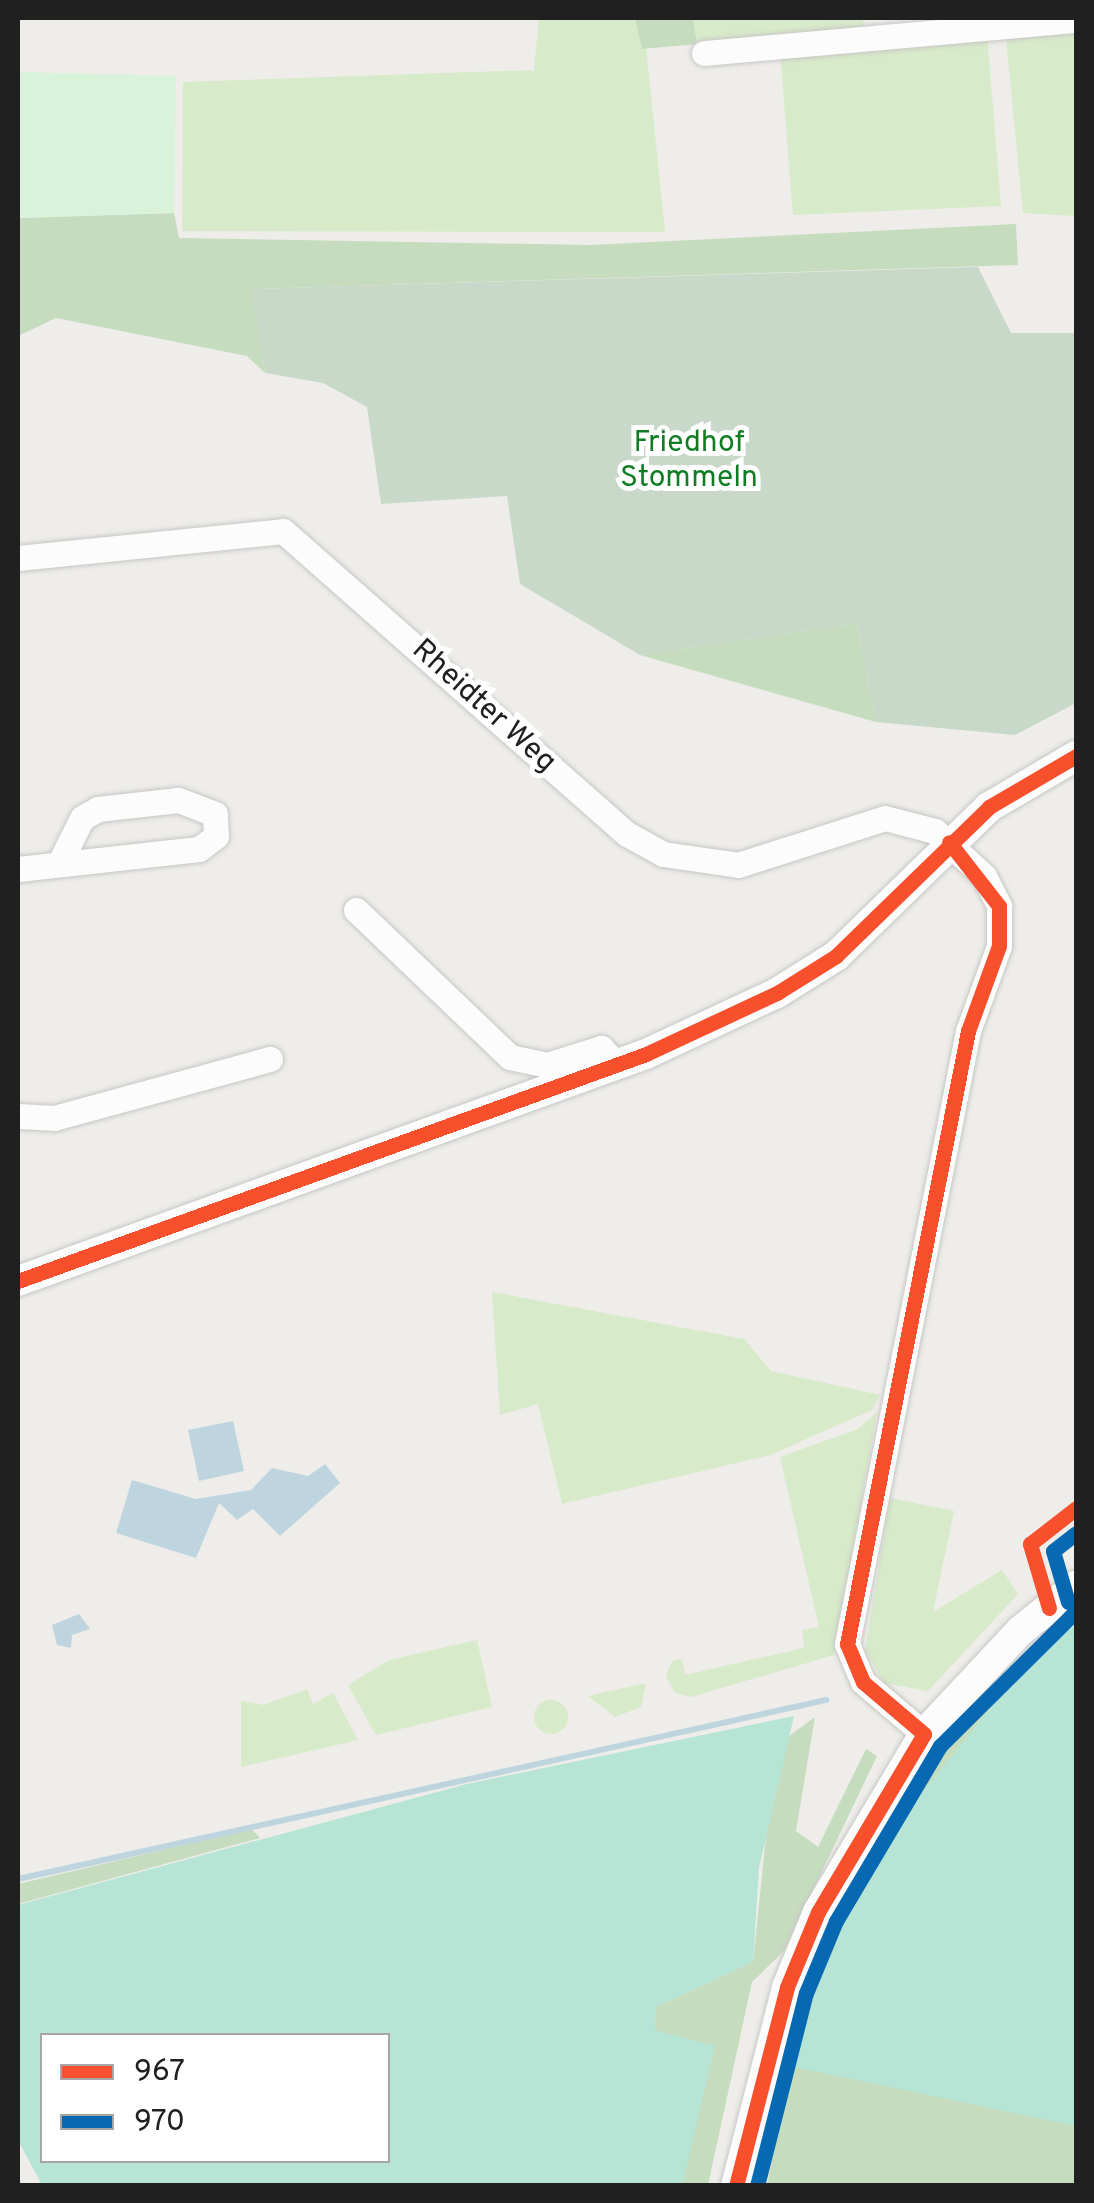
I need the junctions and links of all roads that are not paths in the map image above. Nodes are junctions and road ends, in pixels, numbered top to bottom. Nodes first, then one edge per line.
1 (1076, 20) edge
2 (704, 52) dead end
3 (18, 558) edge
4 (1076, 756) edge
5 (949, 842) junction
6 (59, 864) junction
7 (18, 869) edge
8 (356, 910) dead end
9 (270, 1059) dead end
10 (617, 1064) junction
11 (18, 1116) edge
12 (18, 1281) edge
13 (1076, 1586) edge
14 (924, 1734) junction
15 (736, 2186) edge

1 - 2 street
3 - 5 street, Rheidter Weg
4 - 5 street
5 - 10 street
5 - 14 street
6 - 6 street
6 - 7 street
8 - 10 street
9 - 11 street
10 - 12 street
13 - 14 street
14 - 15 street

